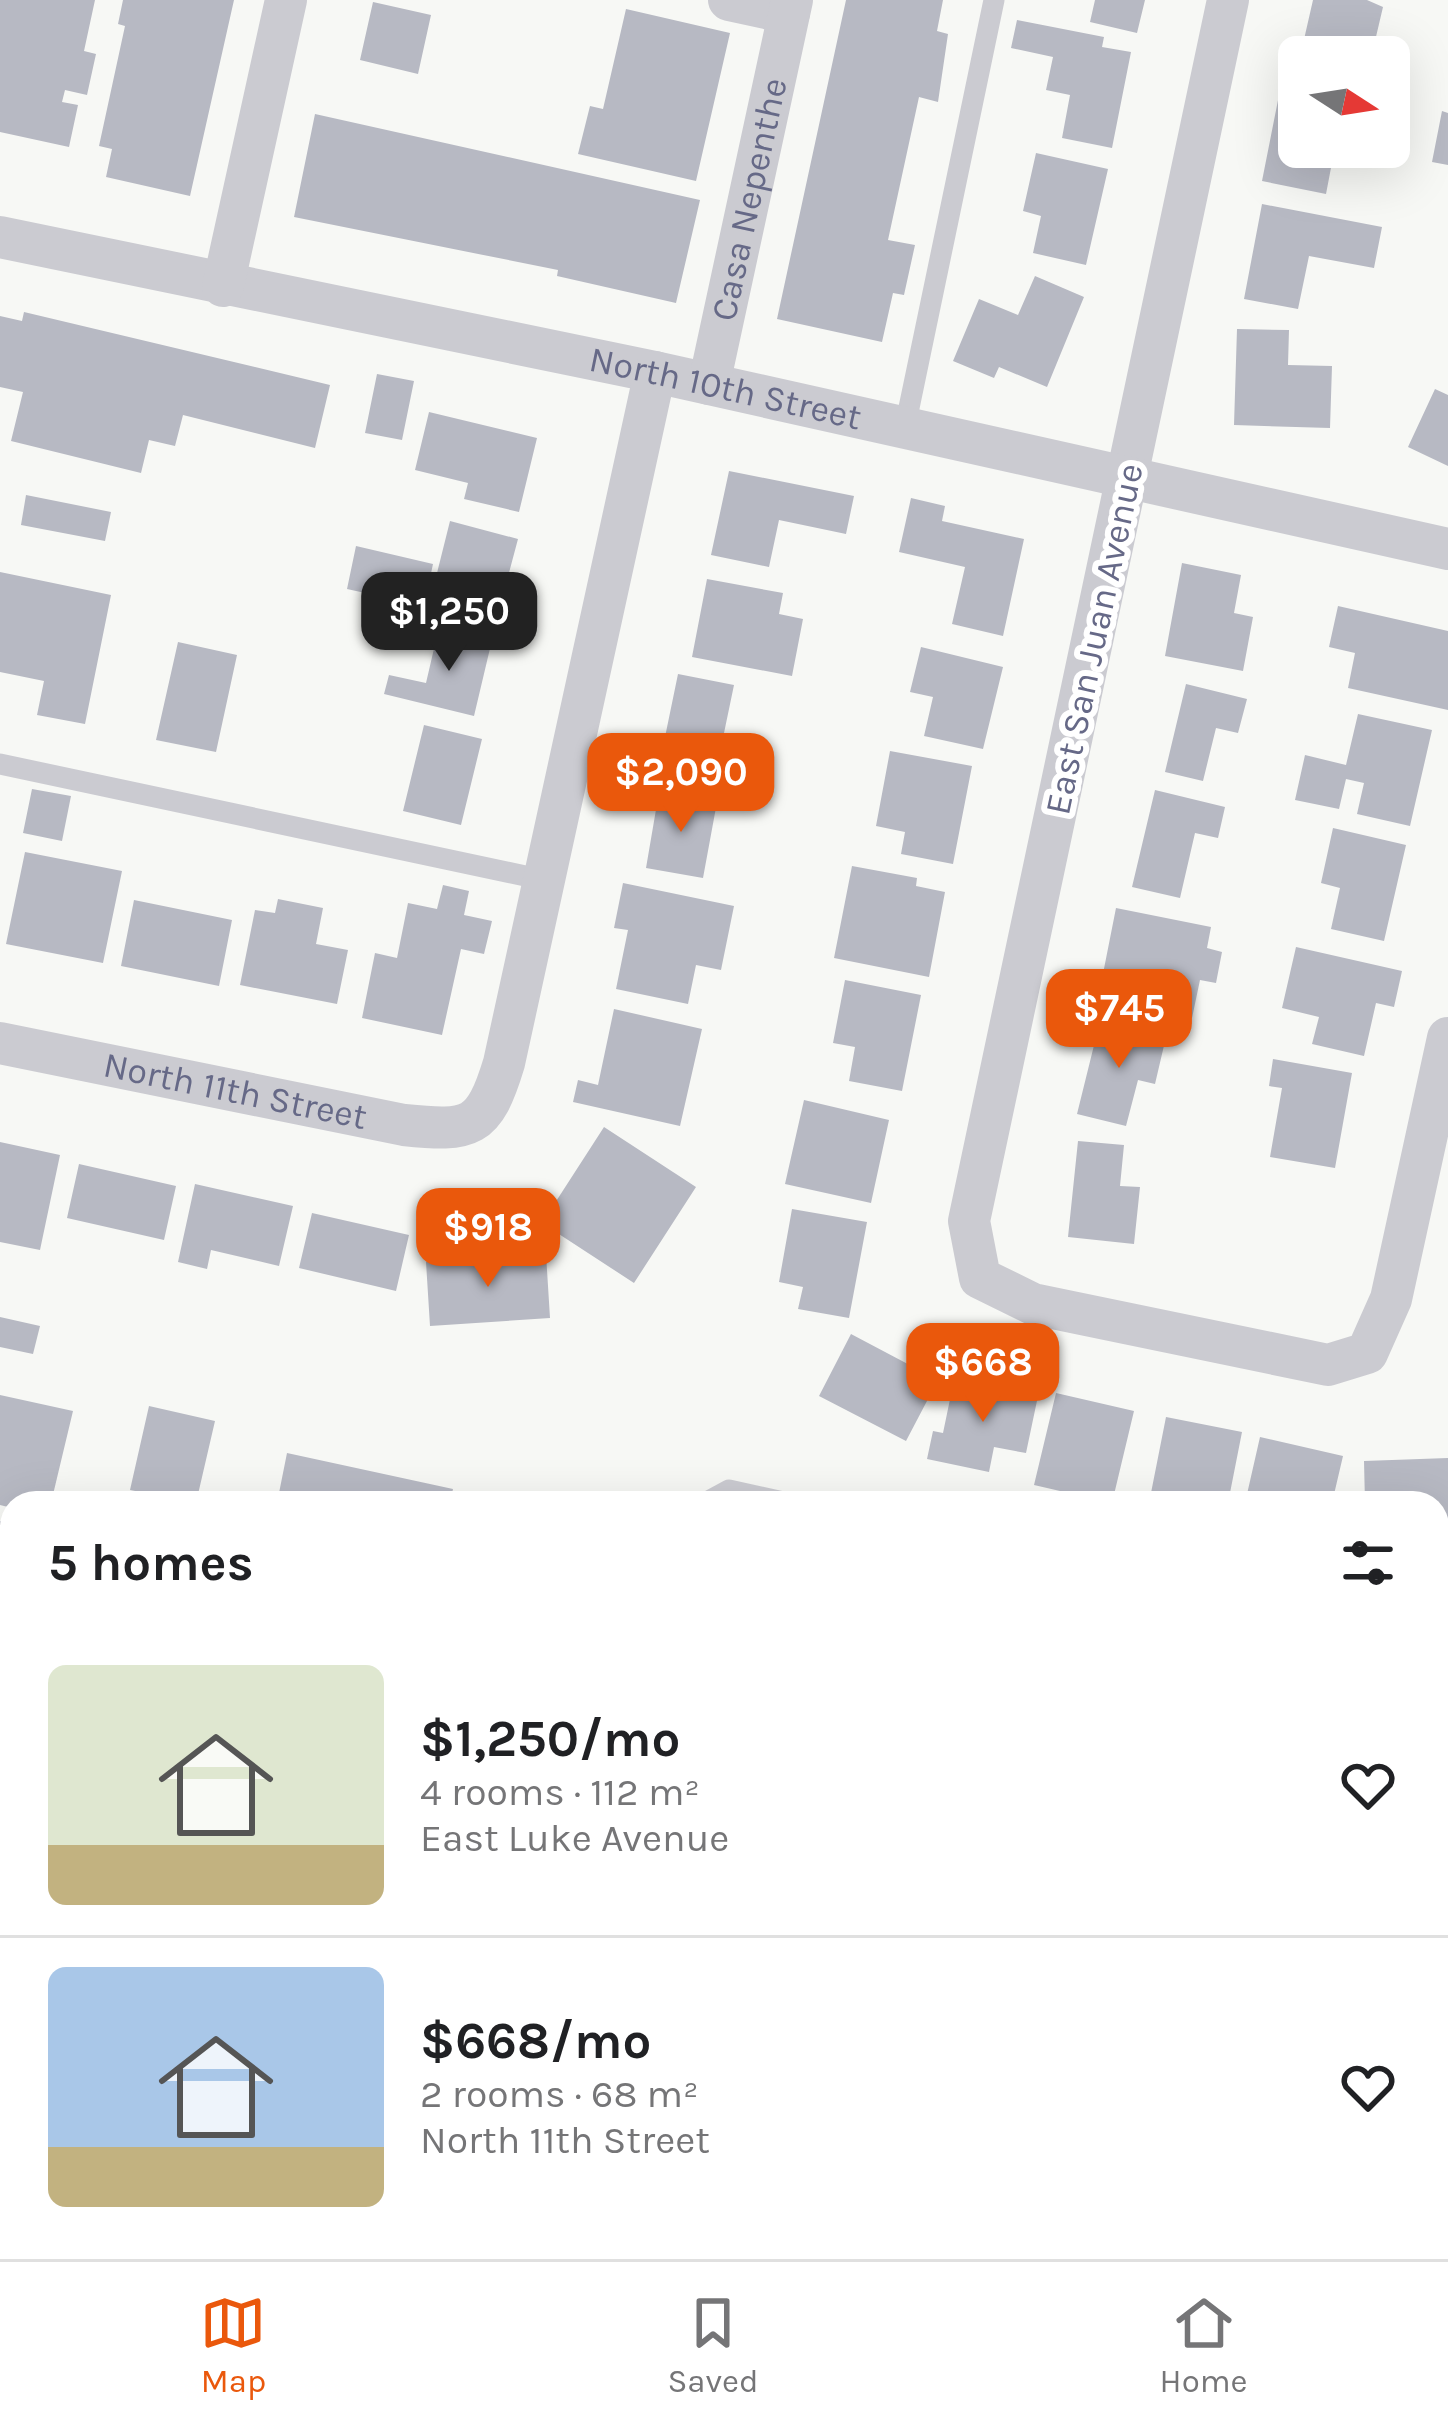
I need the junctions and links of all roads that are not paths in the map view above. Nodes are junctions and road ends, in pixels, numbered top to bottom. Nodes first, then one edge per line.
1 (286, 0) edge
2 (729, 0) edge
3 (994, 0) edge
4 (1228, 0) edge
5 (790, 6) edge
6 (0, 237) edge
7 (223, 286) junction
8 (655, 372) junction
9 (710, 384) junction
10 (904, 427) junction
11 (1129, 477) junction
12 (1448, 549) edge
13 (0, 764) edge
14 (544, 880) junction
15 (1448, 1038) edge
16 (0, 1043) edge

1 - 7 street
2 - 5 street, Casa Nepenthe
3 - 10 lane
4 - 11 street, East San Juan Avenue
5 - 9 street, Casa Nepenthe
6 - 7 street, North 10th Street
7 - 8 street, North 10th Street
8 - 9 street, North 10th Street
8 - 14 street
9 - 10 street, North 10th Street
10 - 11 street, North 10th Street
11 - 12 street, North 10th Street
11 - 15 street, East San Juan Avenue
13 - 14 lane
14 - 16 street, North 11th Street

